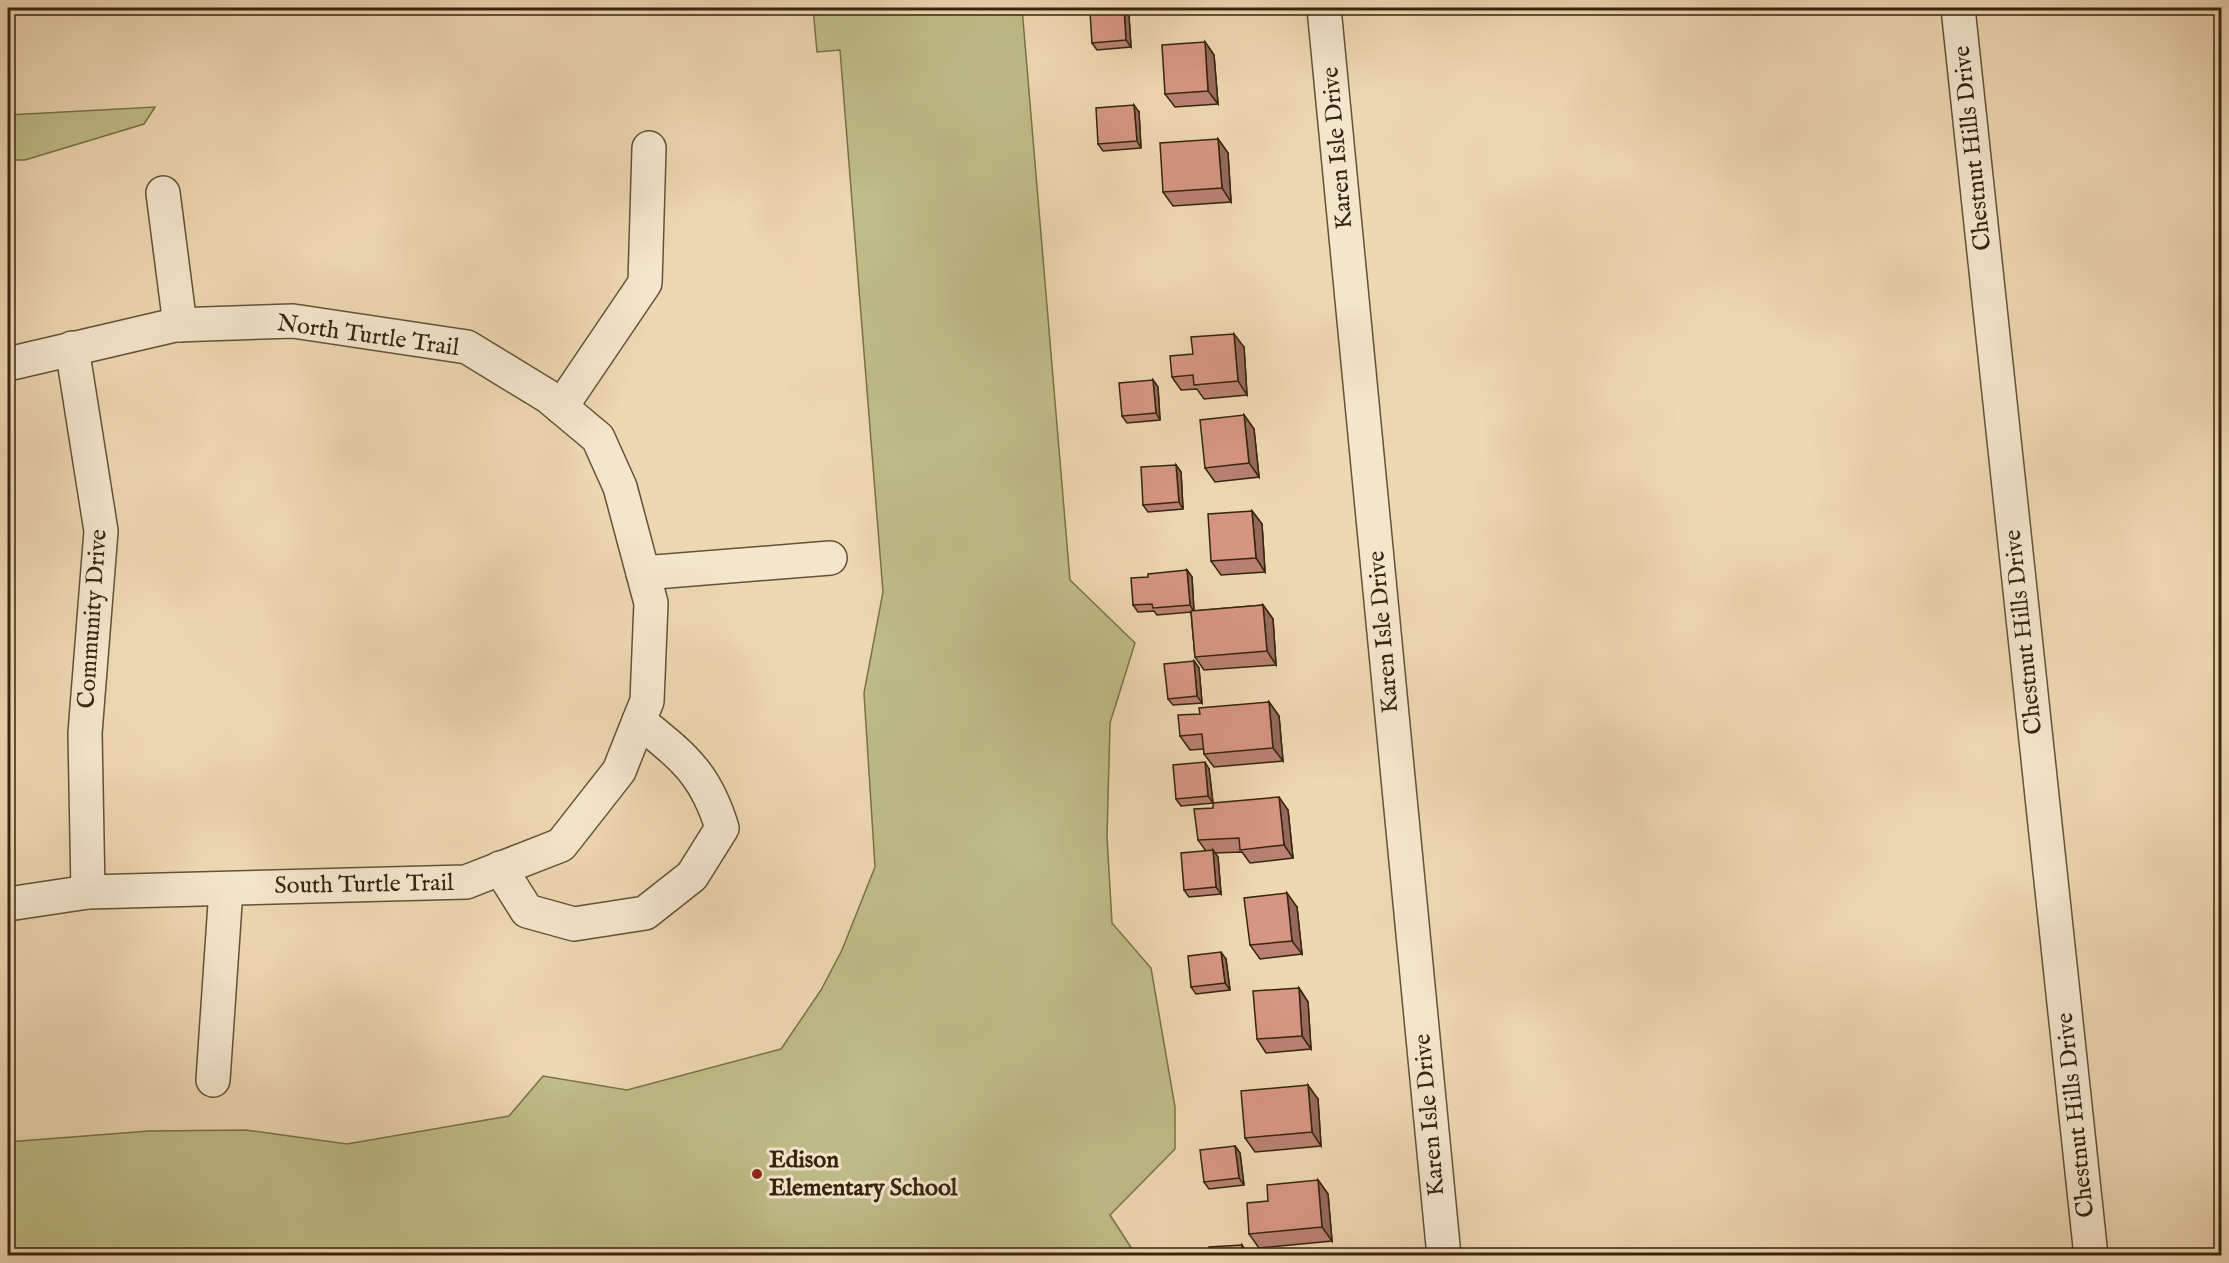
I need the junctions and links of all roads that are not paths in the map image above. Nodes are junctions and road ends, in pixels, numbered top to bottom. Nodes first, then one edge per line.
1 (1324, 8) edge
2 (1958, 8) edge
3 (649, 147) dead end
4 (163, 193) dead end
5 (180, 325) junction
6 (72, 348) junction
7 (8, 364) edge
8 (561, 407) junction
9 (598, 438) joint
10 (830, 558) dead end
11 (643, 573) junction
12 (639, 721) junction
13 (500, 868) junction
14 (226, 889) junction
15 (88, 892) junction
16 (8, 904) edge
17 (213, 1080) dead end
18 (1444, 1256) edge
19 (2091, 1256) edge

1 - 18 street, Karen Isle Drive
2 - 19 street, Chestnut Hills Drive
3 - 8 street
4 - 5 street
5 - 6 street, North Turtle Trail
5 - 8 street, North Turtle Trail
6 - 7 street, North Turtle Trail
6 - 15 street, Community Drive
8 - 9 street, North Turtle Trail
9 - 11 street, South Turtle Trail
10 - 11 street
11 - 12 street, South Turtle Trail
12 - 13 street, South Turtle Trail
12 - 13 street
13 - 14 street, South Turtle Trail
14 - 15 street, South Turtle Trail
14 - 17 street
15 - 16 street, South Turtle Trail

